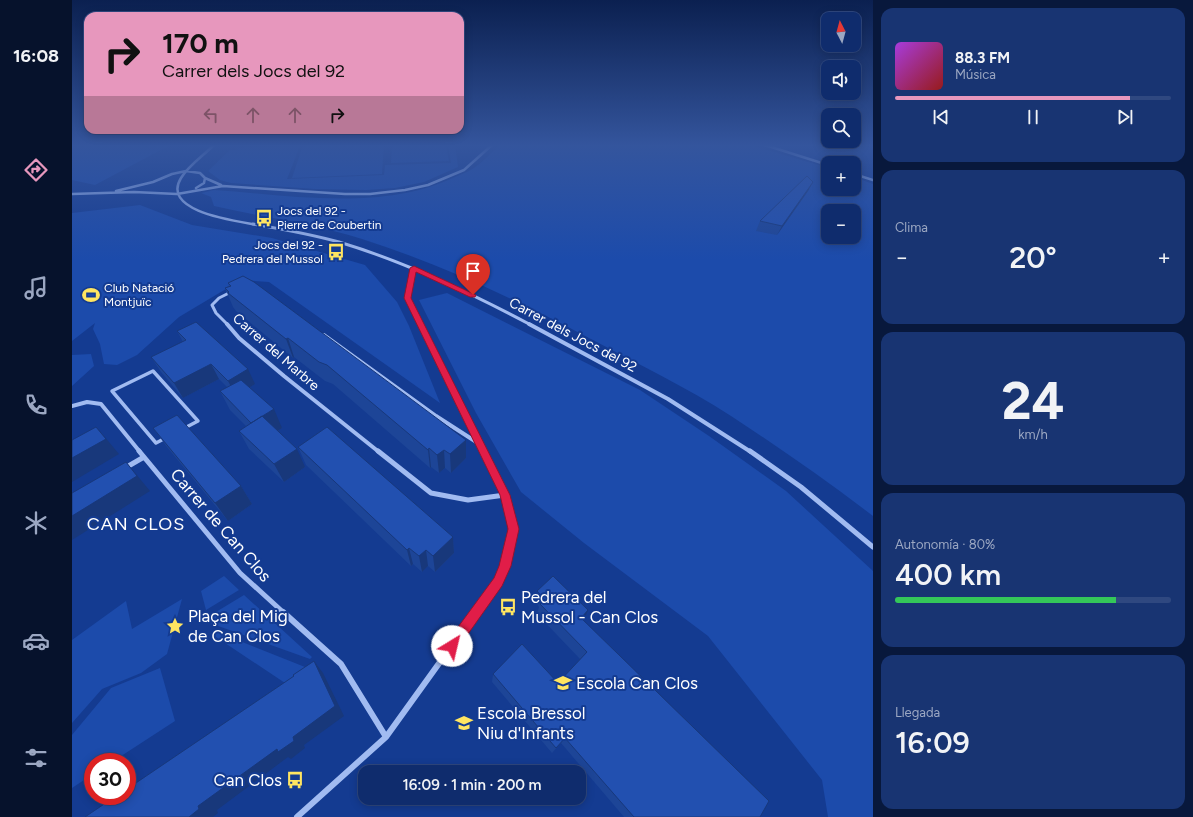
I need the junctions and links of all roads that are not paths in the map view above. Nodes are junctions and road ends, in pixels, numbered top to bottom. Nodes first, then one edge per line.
1 (148, 183) edge
2 (152, 183) edge
3 (178, 183) edge
4 (204, 183) edge
5 (217, 183) edge
6 (432, 183) edge
7 (223, 186) junction
8 (194, 190) junction
9 (150, 192) junction
10 (108, 193) junction
11 (72, 194) edge
12 (177, 194) junction
13 (414, 268) junction
14 (236, 289) edge
15 (322, 333) edge
16 (112, 391) joint
17 (72, 406) edge
18 (481, 445) junction
19 (144, 457) junction
20 (118, 472) edge
21 (505, 495) junction
22 (873, 547) edge
23 (386, 737) junction
24 (297, 817) edge

1 - 10 street
2 - 9 street
3 - 12 street
4 - 8 street
5 - 7 street
6 - 7 street
7 - 8 street
8 - 12 street
9 - 10 street
9 - 12 street
10 - 11 street
12 - 13 street, Carrer dels Jocs del 92
13 - 18 street
13 - 22 street, Carrer dels Jocs del 92
14 - 21 street, Carrer del Marbre
15 - 18 street
16 - 16 street
17 - 19 street, Carrer de Can Clos
18 - 21 street
19 - 20 street
19 - 23 street, Carrer de Can Clos
21 - 23 street
23 - 24 street

